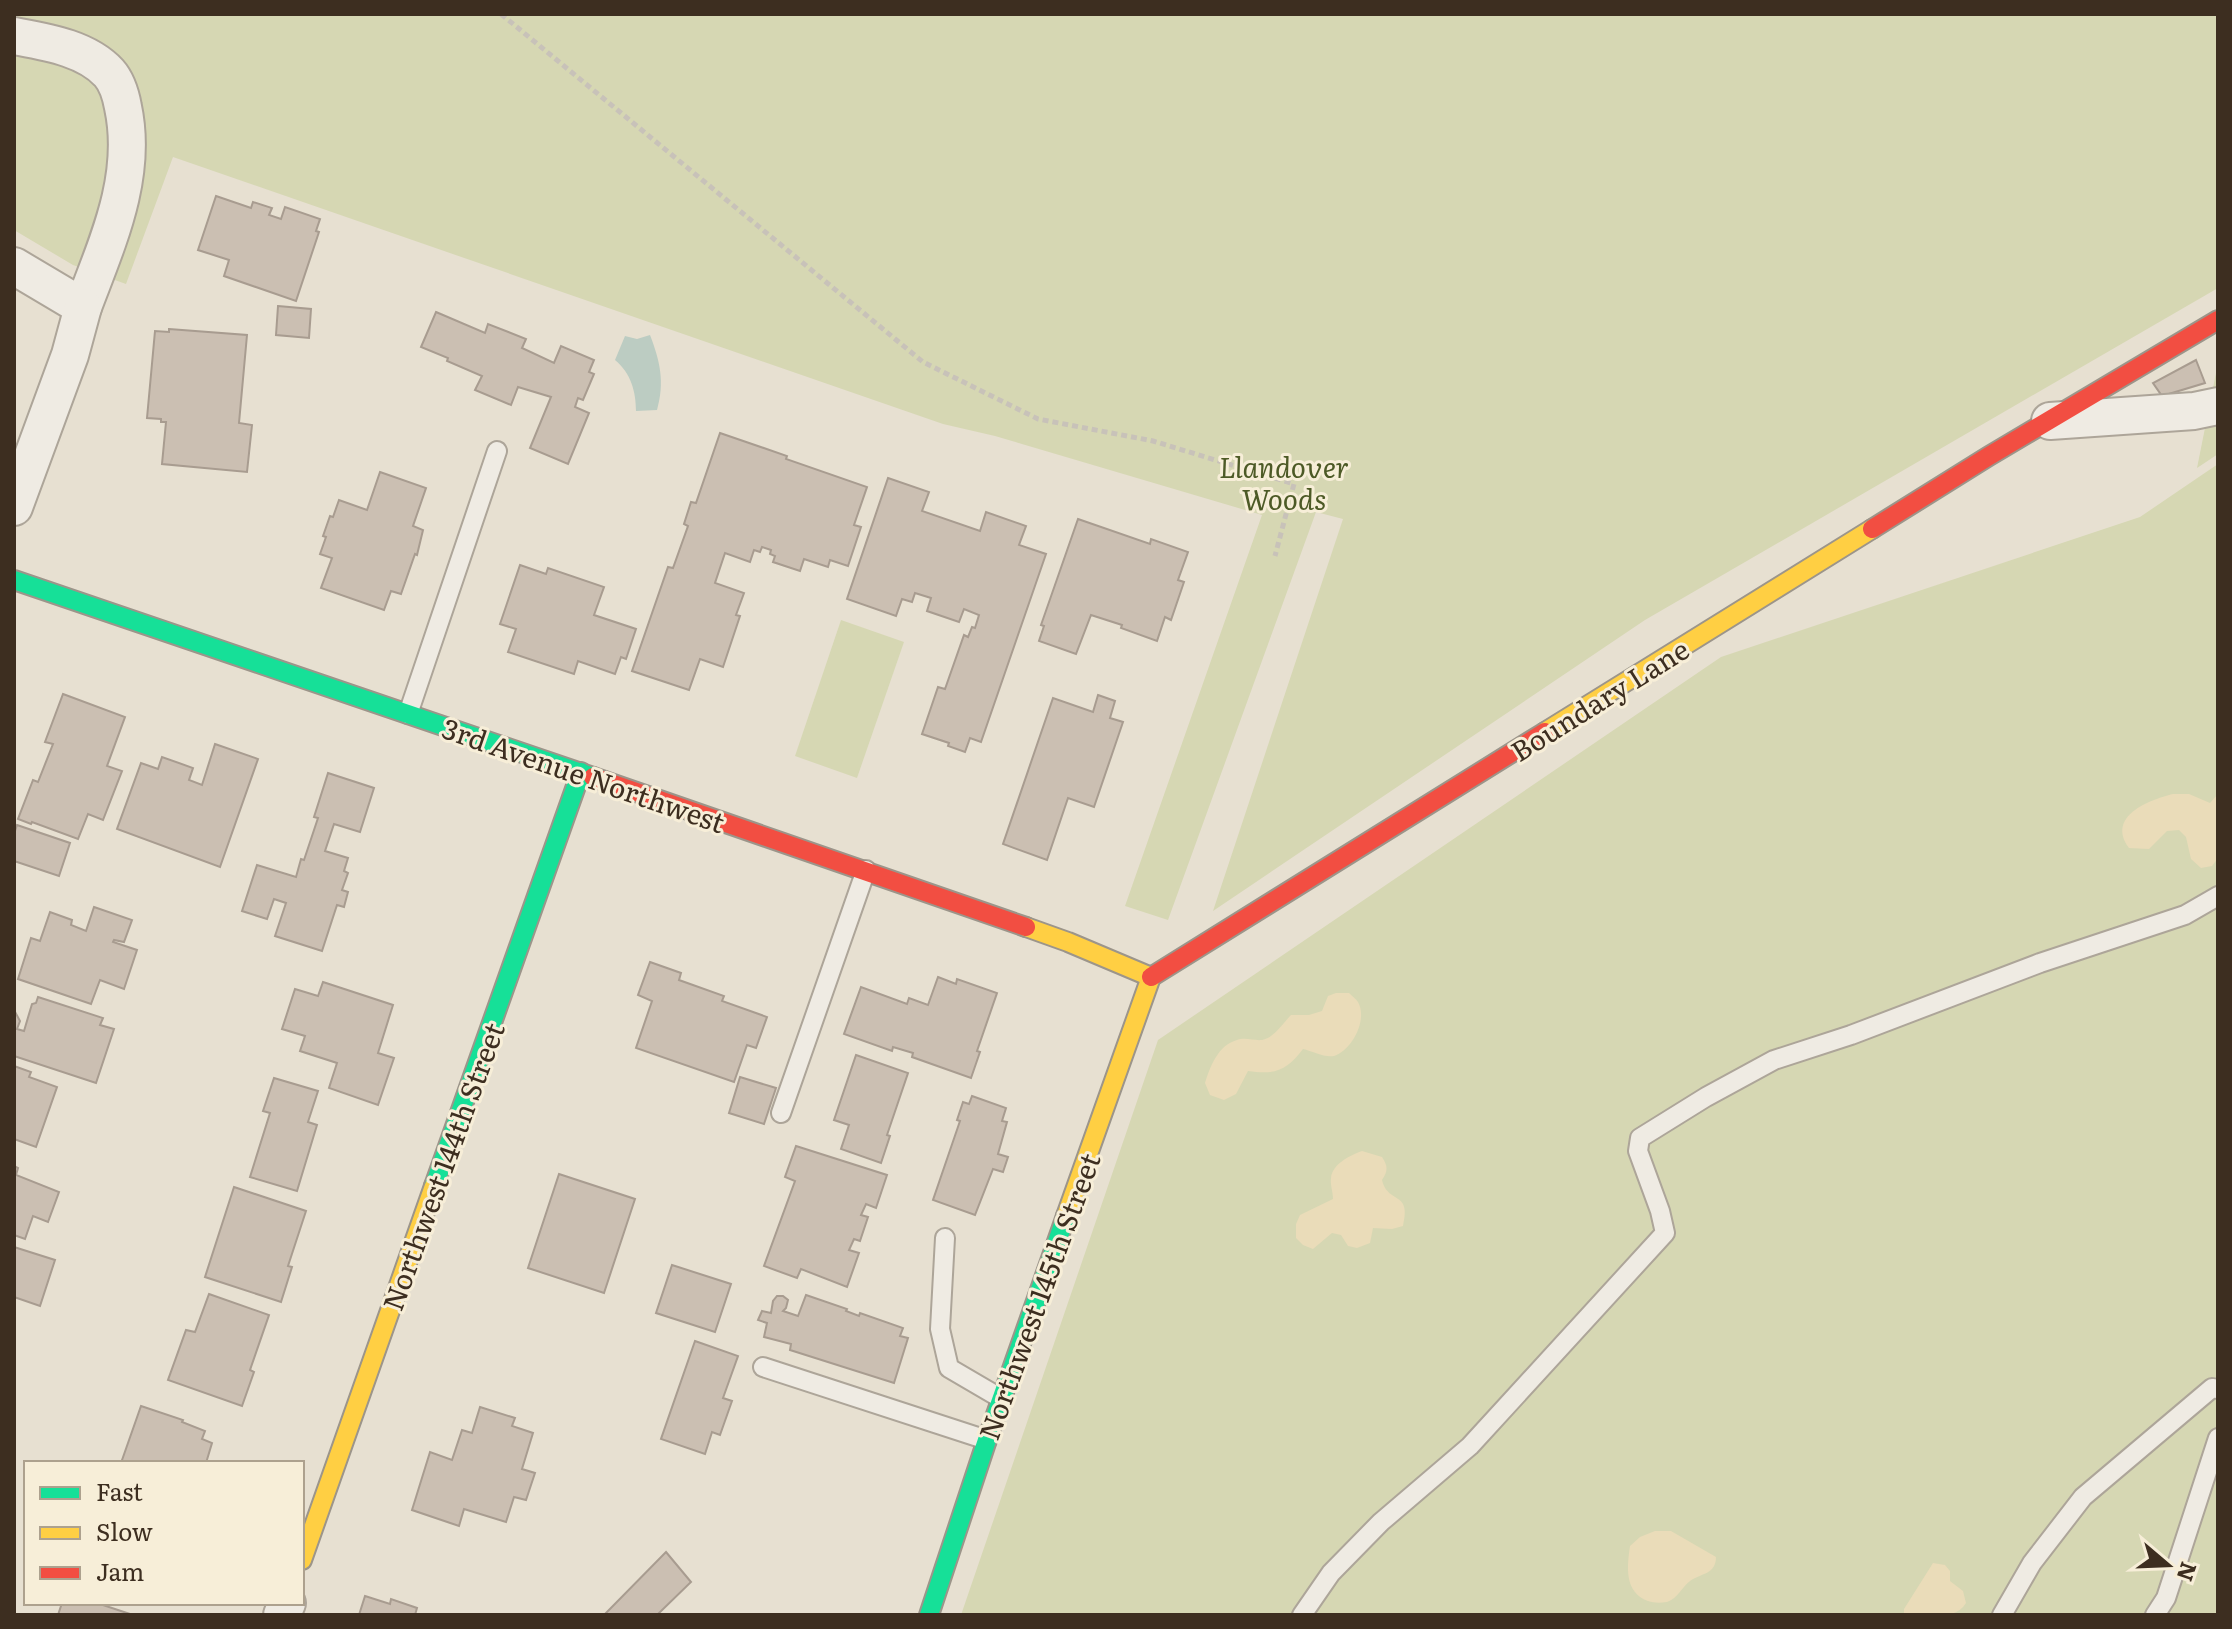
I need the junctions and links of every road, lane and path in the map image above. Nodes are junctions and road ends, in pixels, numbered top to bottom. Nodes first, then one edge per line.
1 (501, 14) edge
2 (14, 36) edge
3 (14, 266) edge
4 (83, 307) junction
5 (2218, 320) edge
6 (2218, 406) edge
7 (2048, 421) junction
8 (497, 451) dead end
9 (14, 507) edge
10 (1275, 556) dead end
11 (16, 586) edge
12 (408, 714) junction
13 (581, 772) junction
14 (866, 870) junction
15 (2218, 896) edge
16 (1151, 977) junction
17 (781, 1113) dead end
18 (945, 1238) dead end
19 (763, 1367) dead end
20 (2218, 1389) edge
21 (1002, 1399) junction
22 (2218, 1438) edge
23 (987, 1440) junction
24 (304, 1554) edge
25 (929, 1615) edge
26 (1302, 1615) edge
27 (2002, 1615) edge
28 (2155, 1615) edge

1 - 10 path
2 - 4 street
3 - 4 street
4 - 9 street
5 - 7 street, Boundary Lane
6 - 7 street, Boundary Lane
7 - 16 street, Boundary Lane
8 - 12 lane
11 - 12 street, 3rd Avenue Northwest
12 - 13 street, 3rd Avenue Northwest
13 - 14 street, 3rd Avenue Northwest
13 - 24 street, Northwest 144th Street
14 - 16 street, 3rd Avenue Northwest
14 - 17 lane
15 - 26 lane
16 - 21 street, Northwest 145th Street
18 - 21 lane
19 - 23 lane
20 - 27 lane
21 - 23 street, Northwest 145th Street
22 - 28 lane
23 - 25 street, Northwest 145th Street

